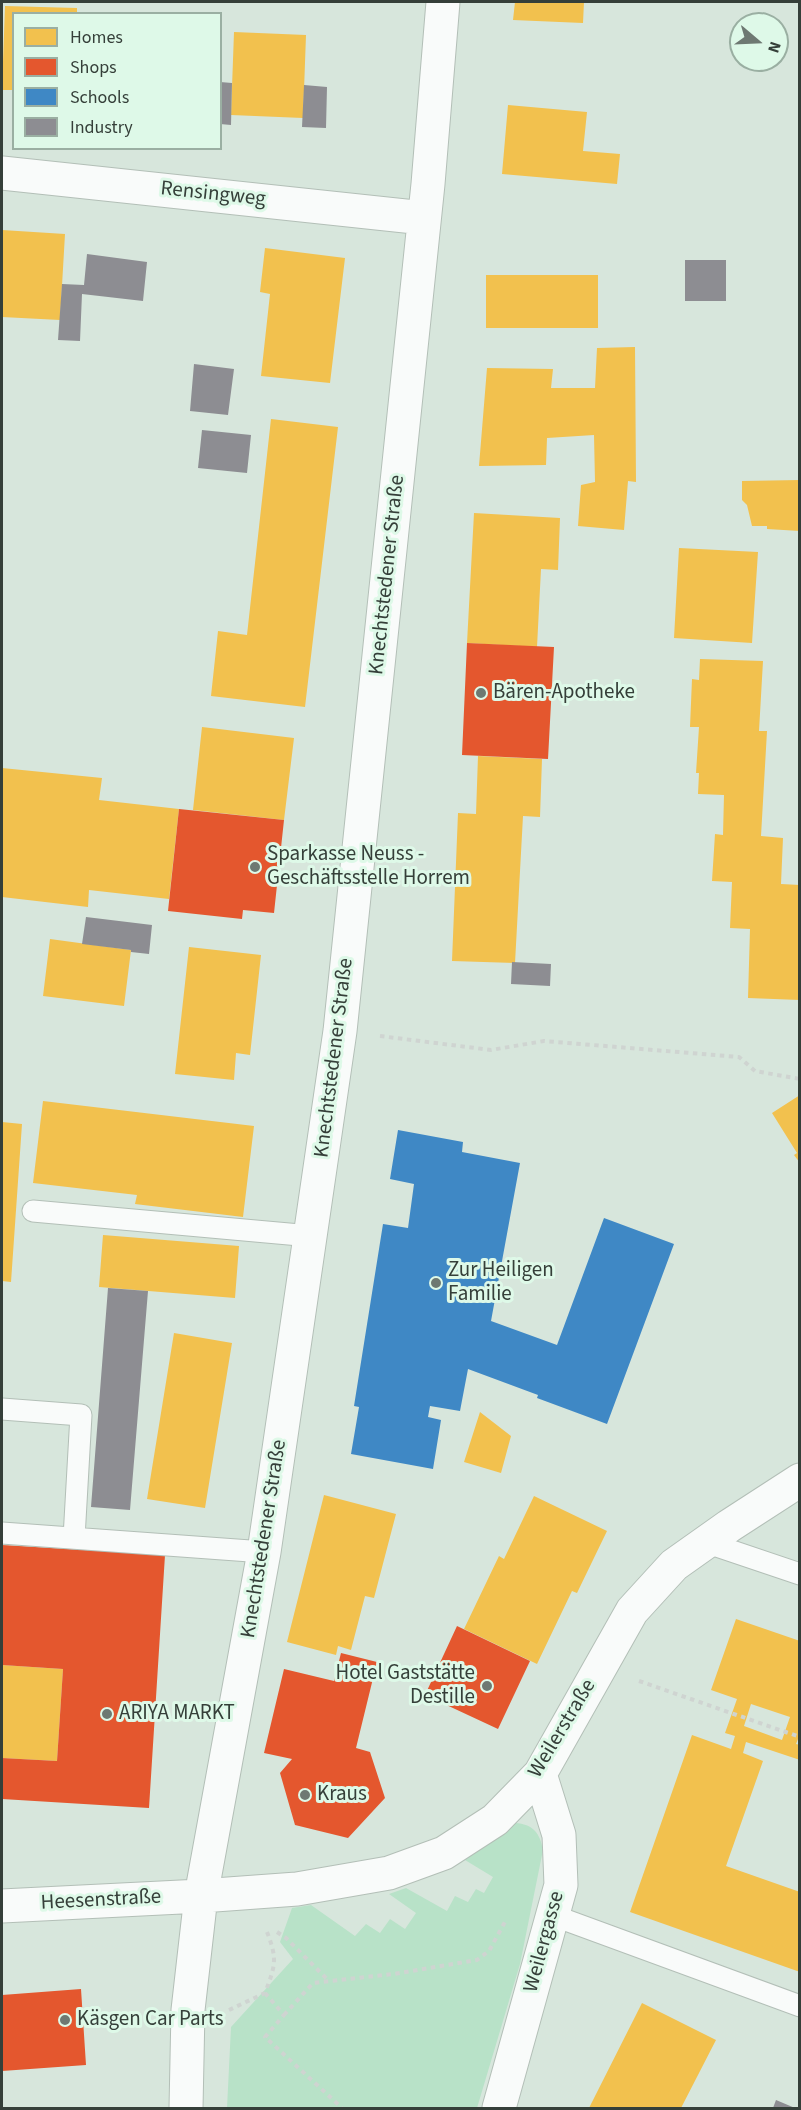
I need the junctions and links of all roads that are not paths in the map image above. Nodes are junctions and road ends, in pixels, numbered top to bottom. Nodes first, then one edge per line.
1 (443, 2) edge
2 (2, 173) edge
3 (424, 218) junction
4 (33, 1211) dead end
5 (310, 1236) junction
6 (2, 1409) edge
7 (800, 1480) edge
8 (2, 1533) edge
9 (74, 1538) junction
10 (705, 1542) junction
11 (264, 1552) junction
12 (800, 1574) edge
13 (540, 1774) junction
14 (201, 1896) junction
15 (2, 1905) edge
16 (552, 1916) junction
17 (800, 2006) edge
18 (186, 2109) edge
19 (498, 2109) edge

1 - 3 street, Knechtstedener Straße
2 - 3 street, Rensingweg
3 - 5 street, Knechtstedener Straße
4 - 5 lane
5 - 11 street, Knechtstedener Straße
6 - 9 lane
7 - 10 street, Weilerstraße
8 - 9 lane
9 - 11 lane
10 - 12 lane
10 - 13 street, Weilerstraße
11 - 14 street, Knechtstedener Straße
13 - 14 street, Weilerstraße
13 - 16 street, Weilergasse
14 - 15 street, Heesenstraße
14 - 18 street, Knechtstedener Straße
16 - 17 lane
16 - 19 street, Weilergasse

